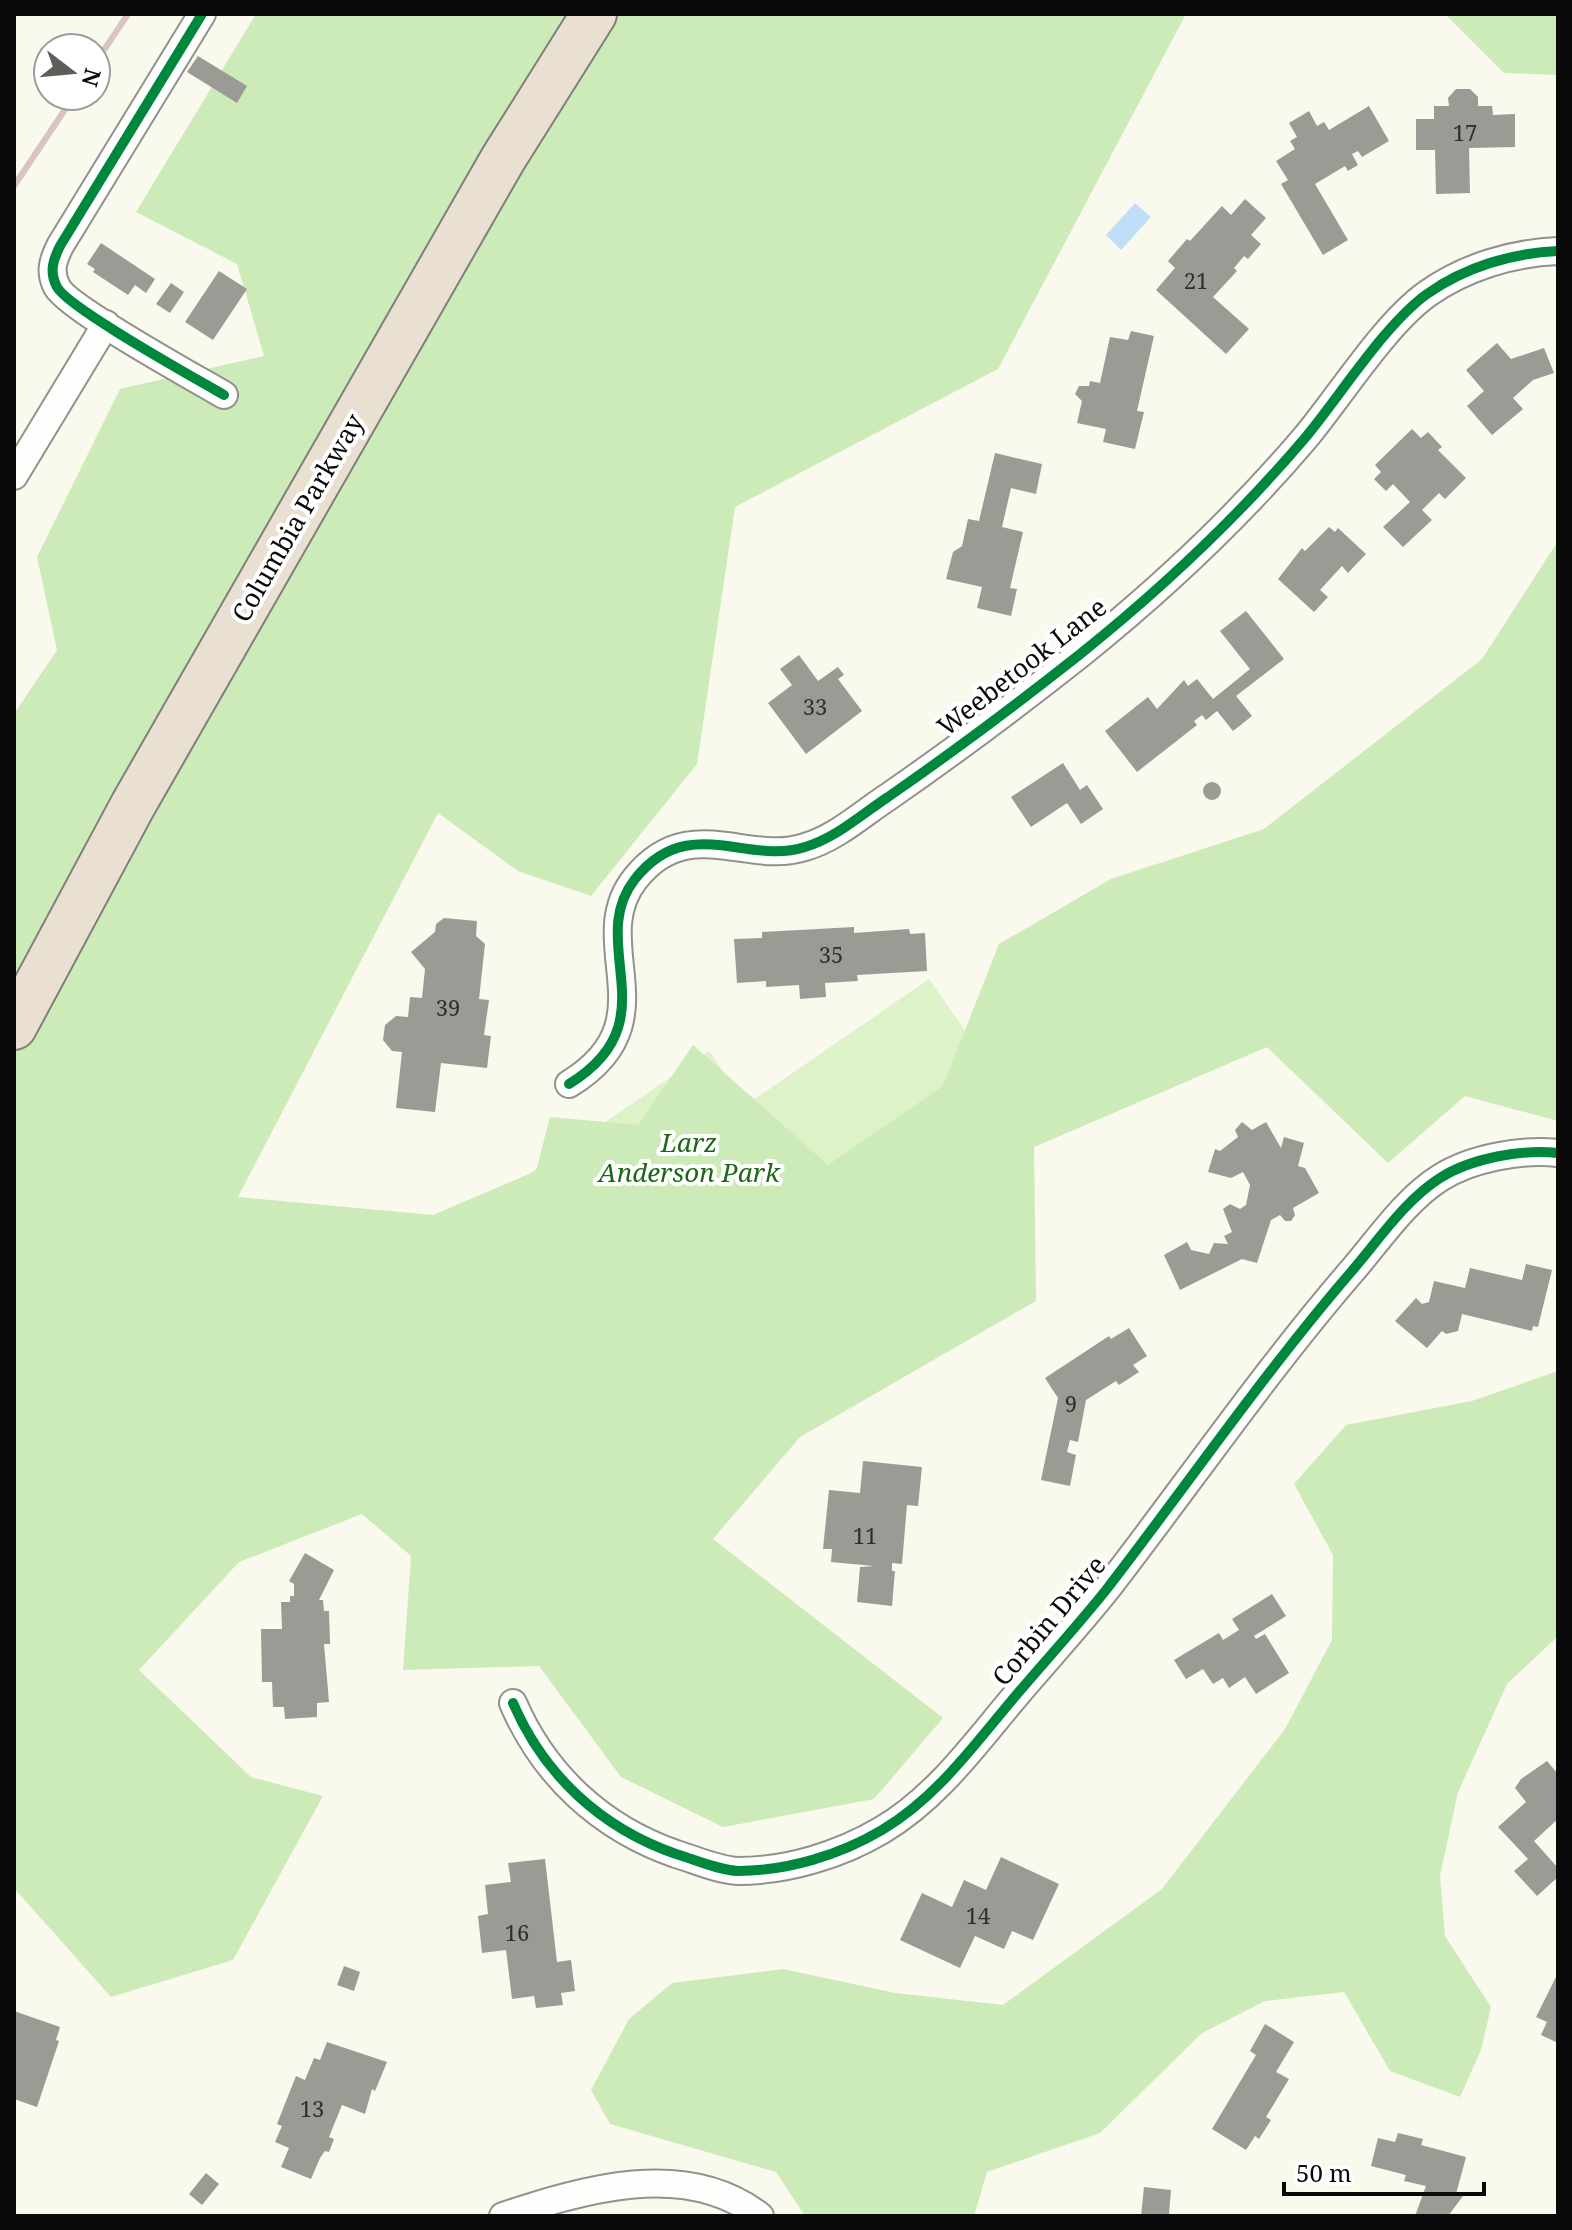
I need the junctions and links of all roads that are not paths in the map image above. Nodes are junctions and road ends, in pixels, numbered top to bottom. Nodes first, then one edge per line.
1 (202, 14) edge
2 (594, 14) edge
3 (1558, 251) edge
4 (101, 320) junction
5 (224, 395) dead end
6 (14, 476) edge
7 (14, 1027) edge
8 (569, 1084) dead end
9 (1558, 1153) edge
10 (513, 1703) dead end
11 (503, 2216) edge
12 (760, 2216) edge

1 - 4 street
2 - 7 highway, Columbia Parkway
3 - 8 street, Weebetook Lane
4 - 5 street
4 - 6 street
9 - 10 street, Corbin Drive
11 - 12 street

